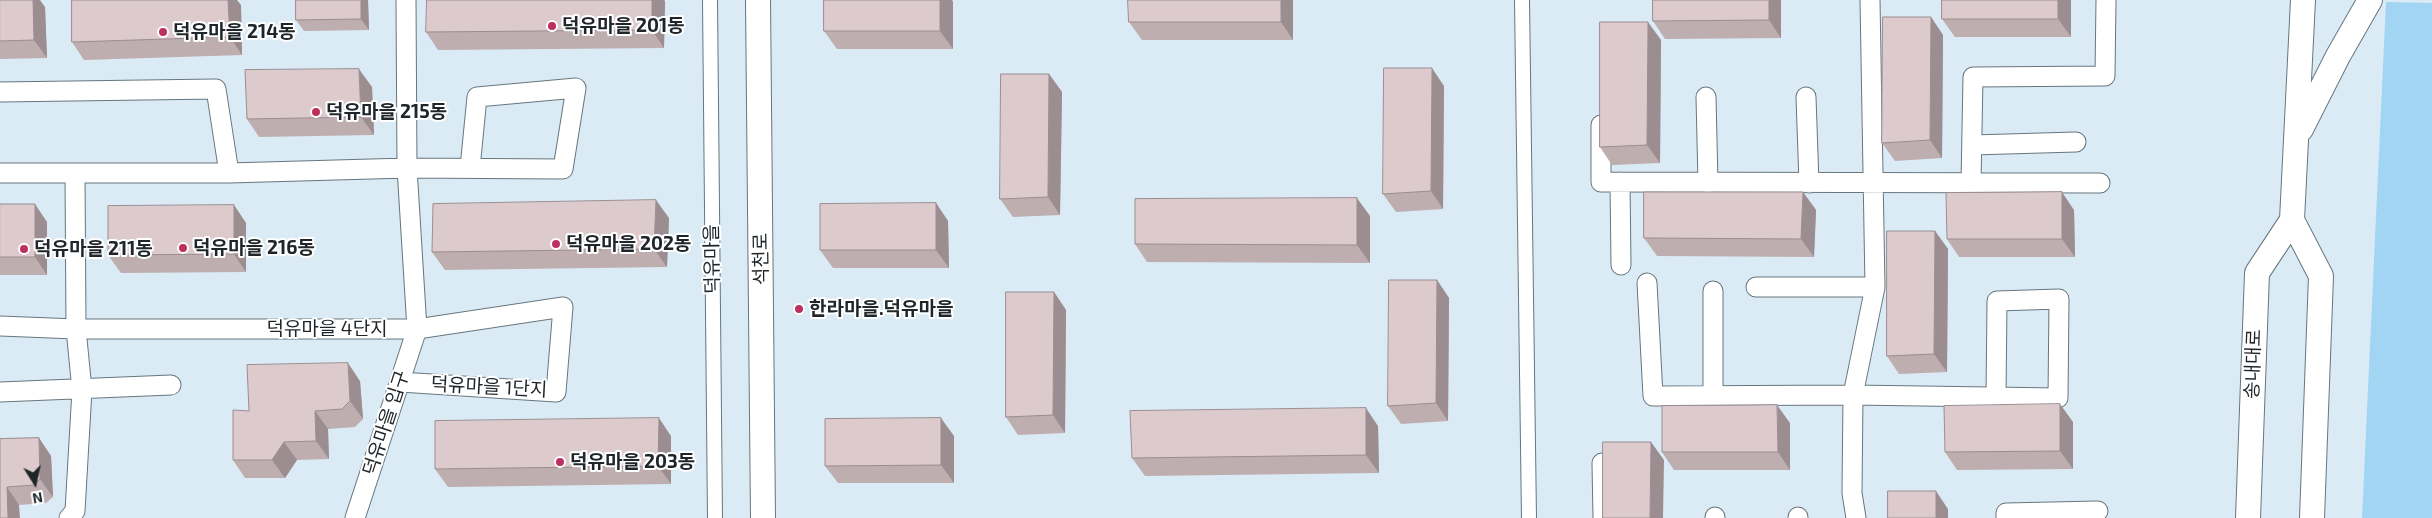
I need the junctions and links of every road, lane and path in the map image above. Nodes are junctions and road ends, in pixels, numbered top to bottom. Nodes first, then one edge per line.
1 (406, 0) edge
2 (710, 0) edge
3 (758, 0) edge
4 (1522, 0) edge
5 (1870, 0) edge
6 (2106, 0) edge
7 (2303, 0) edge
8 (2370, 0) edge
9 (0, 92) edge
10 (1706, 97) dead end
11 (1806, 97) dead end
12 (1601, 106) edge
13 (2297, 138) junction
14 (2076, 142) dead end
15 (1972, 145) junction
16 (407, 168) junction
17 (470, 168) junction
18 (0, 173) edge
19 (75, 173) junction
20 (229, 173) junction
21 (1620, 182) junction
22 (1708, 183) junction
23 (1808, 183) junction
24 (1873, 183) junction
25 (1971, 183) junction
26 (2100, 183) dead end
27 (2292, 220) junction
28 (1621, 265) dead end
29 (1647, 283) dead end
30 (1756, 287) dead end
31 (1875, 287) junction
32 (1713, 290) dead end
33 (0, 326) edge
34 (76, 329) junction
35 (417, 329) junction
36 (400, 382) junction
37 (171, 385) dead end
38 (82, 390) junction
39 (0, 392) edge
40 (1853, 395) junction
41 (1713, 396) junction
42 (1996, 398) junction
43 (1602, 463) edge
44 (2098, 511) dead end
45 (69, 518) edge
46 (355, 518) edge
47 (715, 518) edge
48 (763, 518) edge
49 (1530, 518) edge
50 (1603, 518) edge
51 (1856, 518) edge
52 (2006, 518) edge
53 (2248, 518) edge
54 (2312, 518) edge

1 - 16 street
2 - 47 street, 덕유마을
3 - 48 street, 석천로
4 - 49 street
5 - 24 street
6 - 15 street
7 - 13 street, 송내대로
8 - 13 street
9 - 20 street
10 - 22 street
11 - 23 street
12 - 21 street
13 - 27 street, 송내대로
14 - 15 street
15 - 25 street
16 - 17 street
16 - 20 street
16 - 35 street
17 - 17 street
18 - 19 street
19 - 20 street
19 - 34 street
21 - 22 street
21 - 28 street
22 - 23 street
23 - 24 street
24 - 25 street
24 - 31 street
25 - 26 street
27 - 53 street, 송내대로
27 - 54 street
29 - 41 street
30 - 31 street
31 - 40 street
32 - 41 street
33 - 34 street, 덕유마을 4단지
34 - 35 street, 덕유마을 4단지
34 - 38 street
35 - 36 street, 덕유마을 입구
35 - 36 street, 덕유마을 1단지
36 - 46 street, 덕유마을 입구
37 - 38 street
38 - 39 street
38 - 45 street
40 - 41 street
40 - 42 street
40 - 51 street
42 - 42 street
43 - 50 street
44 - 52 street

